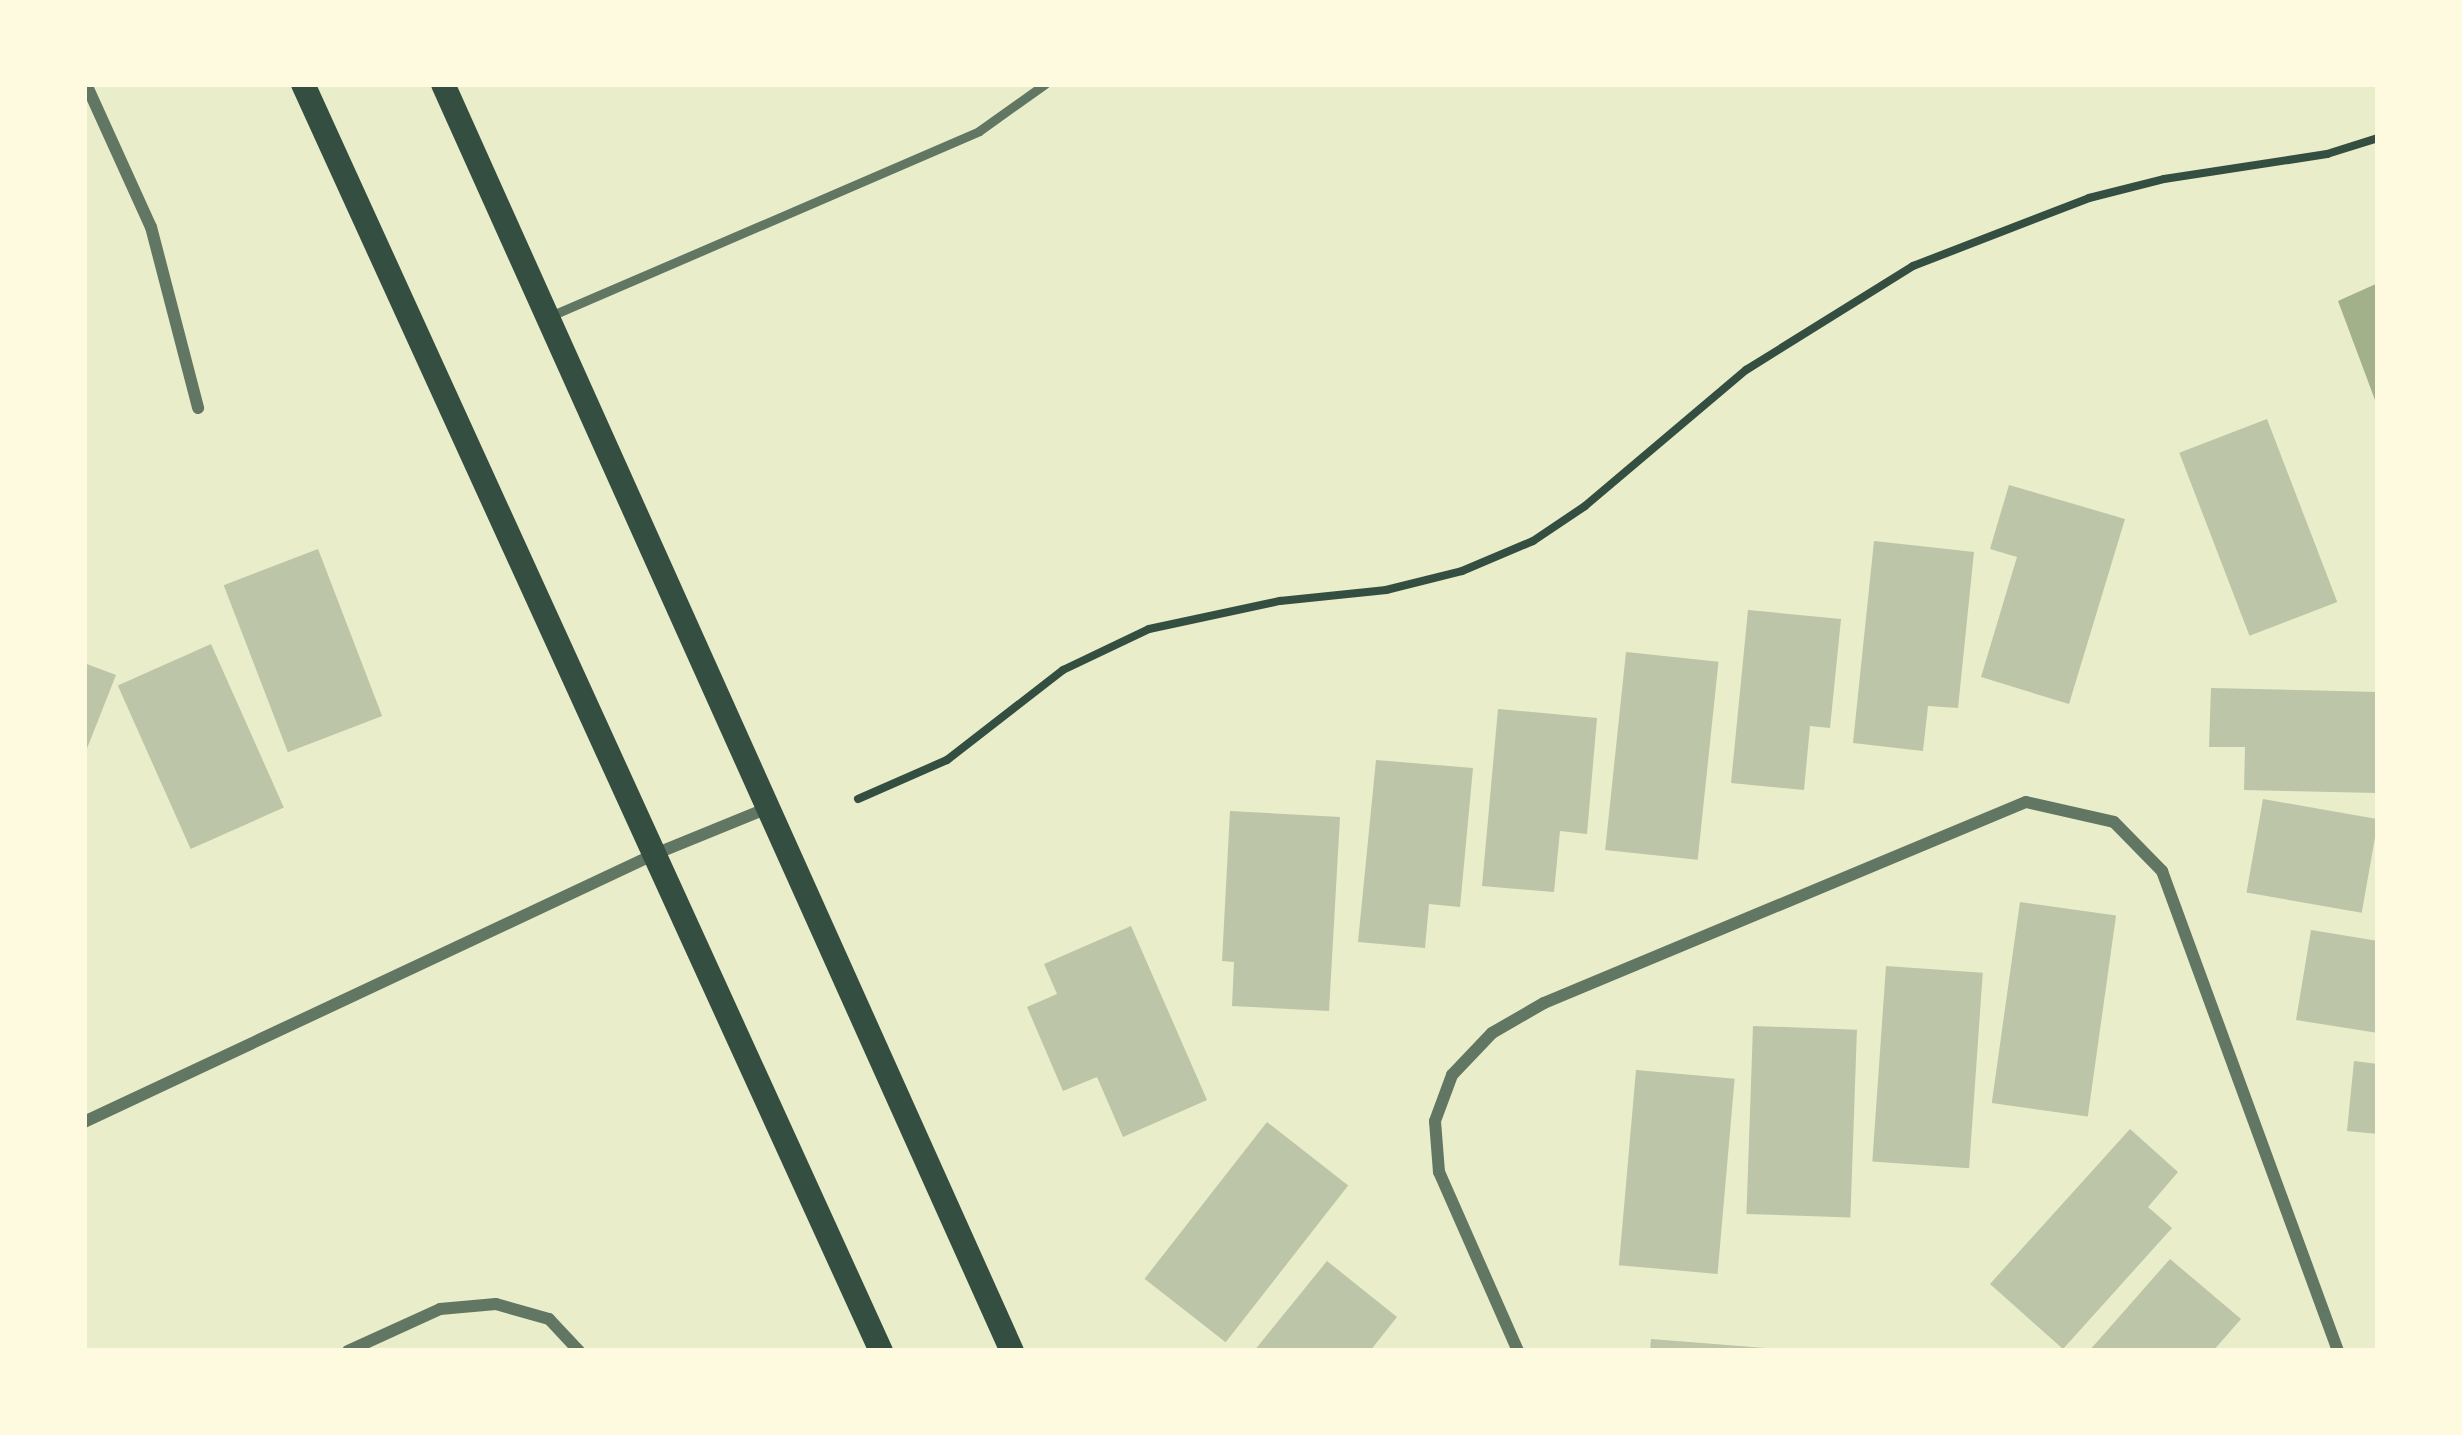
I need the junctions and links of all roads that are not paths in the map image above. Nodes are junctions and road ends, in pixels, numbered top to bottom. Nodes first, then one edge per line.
1 (86, 84) edge
2 (303, 84) edge
3 (443, 84) edge
4 (1045, 84) edge
5 (548, 316) junction
6 (199, 408) dead end
7 (765, 809) junction
8 (655, 854) junction
9 (84, 1122) edge
10 (348, 1351) edge
11 (579, 1351) edge
12 (881, 1351) edge
13 (1012, 1351) edge
14 (1518, 1351) edge
15 (2338, 1351) edge

1 - 6 street
2 - 8 main road
3 - 5 main road
4 - 5 lane
5 - 7 main road
7 - 8 street
7 - 13 main road
8 - 9 street
8 - 12 main road
10 - 11 street
14 - 15 street

